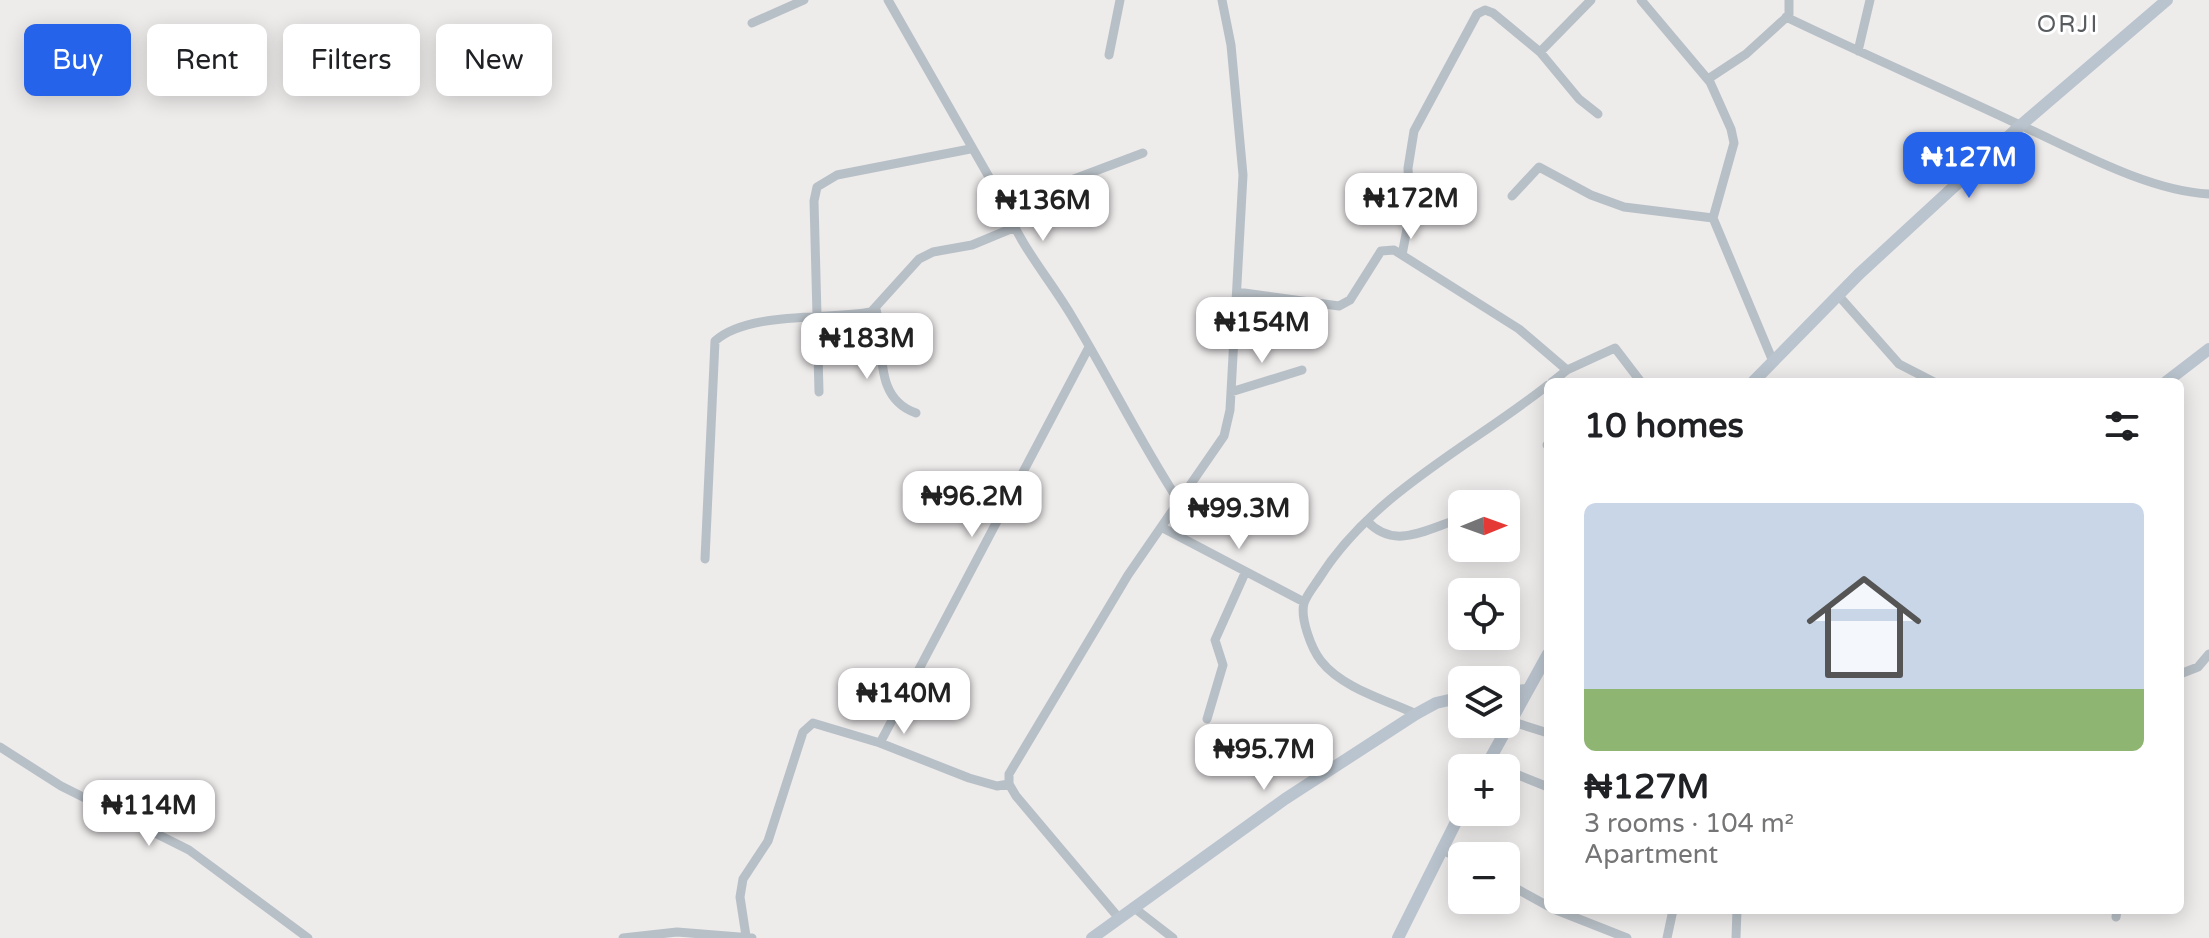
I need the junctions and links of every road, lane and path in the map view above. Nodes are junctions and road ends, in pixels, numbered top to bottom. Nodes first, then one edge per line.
1 (804, 0) edge
2 (888, 0) edge
3 (1120, 0) edge
4 (1222, 0) edge
5 (1591, 0) edge
6 (1641, 0) edge
7 (1789, 0) edge
8 (1870, 0) edge
9 (2167, 0) edge
10 (1786, 17) junction
11 (752, 23) dead end
12 (1858, 51) junction
13 (1540, 52) junction
14 (1109, 55) dead end
15 (1708, 79) junction
16 (1598, 114) dead end
17 (2021, 125) junction
18 (970, 149) junction
19 (1143, 153) dead end
20 (2209, 194) edge
21 (1512, 196) dead end
22 (1005, 205) junction
23 (1713, 218) junction
24 (1013, 228) junction
25 (1402, 255) junction
26 (1237, 292) junction
27 (1838, 295) junction
28 (876, 309) junction
29 (817, 317) junction
30 (1089, 347) junction
31 (2209, 349) edge
32 (1772, 359) junction
33 (1302, 370) dead end
34 (1567, 370) junction
35 (1557, 378) edge
36 (1638, 378) edge
37 (1756, 378) edge
38 (1919, 378) edge
39 (2171, 378) edge
40 (1544, 388) edge
41 (819, 392) dead end
42 (1231, 392) junction
43 (916, 413) dead end
44 (1178, 500) junction
45 (1367, 521) junction
46 (1448, 522) edge
47 (1161, 527) junction
48 (705, 559) dead end
49 (1245, 573) junction
50 (1304, 602) junction
51 (2209, 654) edge
52 (1544, 666) edge
53 (2184, 672) edge
54 (1527, 690) junction
55 (1520, 691) edge
56 (1448, 700) edge
57 (1520, 703) edge
58 (1416, 714) junction
59 (1207, 719) dead end
60 (1520, 724) edge
61 (1544, 732) edge
62 (880, 743) junction
63 (0, 747) edge
64 (1520, 776) edge
65 (1009, 784) junction
66 (1544, 785) edge
67 (1453, 826) edge
68 (1441, 849) junction
69 (1448, 853) edge
70 (1520, 891) edge
71 (1544, 904) edge
72 (1133, 907) junction
73 (1566, 914) edge
74 (1672, 914) edge
75 (1737, 914) edge
76 (1118, 917) junction
77 (749, 937) edge
78 (308, 938) edge
79 (623, 938) edge
80 (1092, 938) edge
81 (1173, 938) edge
82 (1398, 938) edge
83 (1627, 938) edge
84 (1667, 938) edge
85 (1736, 938) edge

1 - 11 street
2 - 18 street
3 - 14 street
4 - 26 street
5 - 13 street
6 - 15 street
7 - 10 street
8 - 12 street
9 - 17 main road
10 - 12 street
10 - 15 street
12 - 17 street
13 - 16 street
13 - 25 street
15 - 23 street
17 - 20 street
17 - 27 main road
18 - 22 street
18 - 29 street
19 - 22 street
21 - 23 street
22 - 24 street
23 - 32 street
24 - 28 street
24 - 30 street
25 - 26 street
25 - 34 street
26 - 42 street
27 - 32 main road
27 - 38 street
28 - 29 street
28 - 43 street
29 - 41 street
29 - 48 street
30 - 44 street
30 - 62 street
31 - 39 main road
32 - 37 main road
33 - 42 street
34 - 35 street
34 - 36 street
40 - 45 street
42 - 44 street
44 - 47 street
45 - 46 street
45 - 50 street
47 - 49 street
47 - 65 street
49 - 50 street
49 - 59 street
50 - 58 street
51 - 53 street
52 - 54 main road
54 - 55 main road
54 - 57 main road
56 - 58 main road
58 - 72 main road
60 - 61 street
62 - 65 street
62 - 77 street
63 - 78 street
64 - 66 street
65 - 76 street
67 - 68 main road
68 - 69 street
68 - 82 main road
70 - 71 street
72 - 76 main road
72 - 81 street
73 - 83 street
74 - 84 street
75 - 85 street
76 - 80 main road
77 - 79 street

